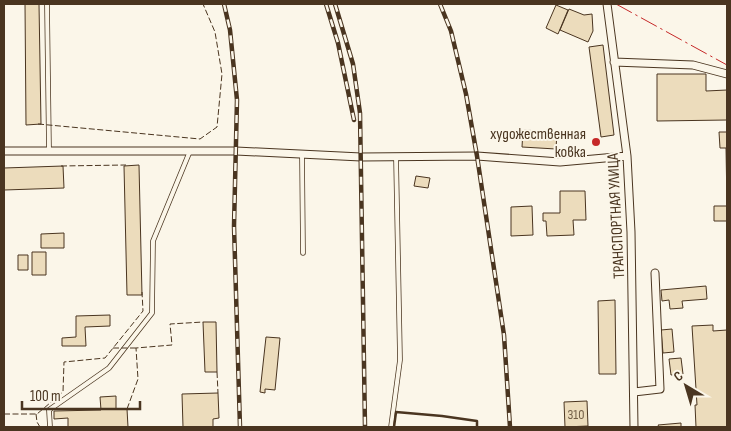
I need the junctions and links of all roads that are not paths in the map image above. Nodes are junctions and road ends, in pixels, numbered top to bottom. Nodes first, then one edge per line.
1 (47, 4) edge
2 (607, 4) edge
3 (614, 62) junction
4 (727, 74) edge
5 (4, 151) edge
6 (49, 151) junction
7 (190, 151) junction
8 (302, 154) junction
9 (396, 156) junction
10 (627, 156) junction
11 (303, 253) dead end
12 (655, 273) dead end
13 (634, 392) junction
14 (50, 427) edge
15 (391, 427) edge
16 (634, 427) edge

1 - 6 lane
2 - 3 street, ТРАНСПОРТНАЯ УЛИЦА
3 - 4 street
3 - 10 street, ТРАНСПОРТНАЯ УЛИЦА
5 - 6 street
6 - 7 street
7 - 8 street
7 - 14 lane
8 - 9 street
8 - 11 lane
9 - 10 street
9 - 15 lane
10 - 13 street, ТРАНСПОРТНАЯ УЛИЦА
12 - 13 street
13 - 16 street, ТРАНСПОРТНАЯ УЛИЦА

